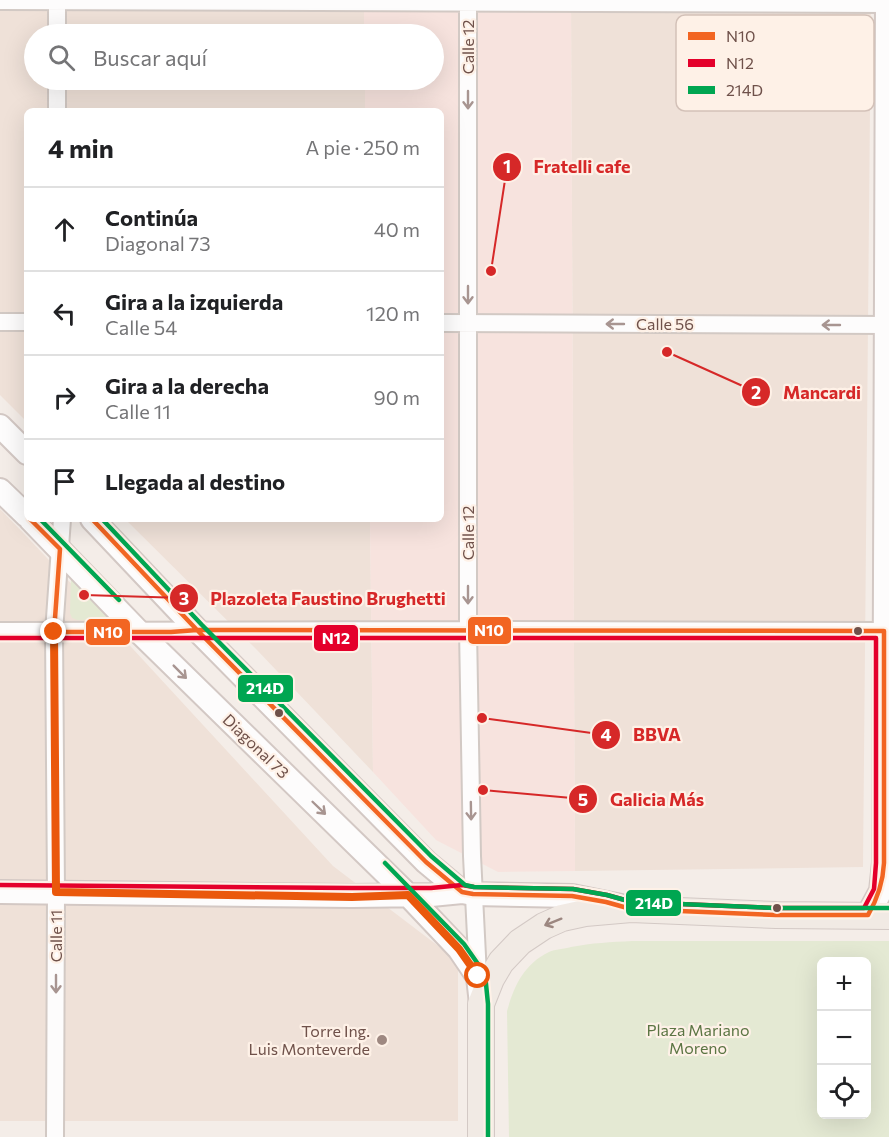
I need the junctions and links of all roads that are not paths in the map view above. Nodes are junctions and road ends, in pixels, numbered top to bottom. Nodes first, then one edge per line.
1 (0, 1) edge
2 (57, 1) edge
3 (468, 1) edge
4 (887, 3) edge
5 (57, 24) edge
6 (57, 90) edge
7 (57, 108) edge
8 (0, 322) edge
9 (24, 322) edge
10 (444, 323) edge
11 (468, 324) junction
12 (887, 325) edge
13 (0, 426) edge
14 (24, 450) edge
15 (0, 490) edge
16 (24, 514) edge
17 (32, 522) edge
18 (62, 522) edge
19 (95, 522) edge
20 (60, 549) junction
21 (197, 630) junction
22 (468, 630) junction
23 (0, 631) edge
24 (138, 631) junction
25 (886, 631) edge
26 (54, 632) junction
27 (0, 891) edge
28 (56, 892) junction
29 (467, 893) junction
30 (408, 895) junction
31 (631, 909) junction
32 (879, 916) edge
33 (478, 976) junction
34 (481, 1004) junction
35 (55, 1137) edge
36 (481, 1137) edge

1 - 2 street
2 - 3 street
2 - 5 street
3 - 4 street
3 -> 11 street, Calle 12
4 - 12 main road
6 - 7 street
8 - 9 street
10 - 11 street, Calle 56
12 -> 11 street, Calle 56
11 -> 22 street, Calle 12
12 - 25 main road
13 - 14 main road
15 - 16 main road, Diagonal 73
17 - 20 main road, Diagonal 73
18 - 20 street, Calle 11
19 - 21 main road
20 - 24 main road, Diagonal 73
20 - 26 street, Calle 11
21 - 22 street
21 - 24 street
21 - 29 main road
22 - 25 street
22 -> 29 street, Calle 12
23 - 26 street
24 - 26 street
24 -> 30 main road, Diagonal 73
25 - 32 main road
26 - 28 street, Calle 11
27 - 28 main road
28 - 30 main road
28 -> 35 street, Calle 11
29 - 30 main road
29 - 31 main road
29 - 33 street, Calle 12
30 - 33 main road, Diagonal 73
31 - 32 main road
31 -> 34 main road
33 - 34 main road, Calle 12
34 - 36 main road, Calle 12

